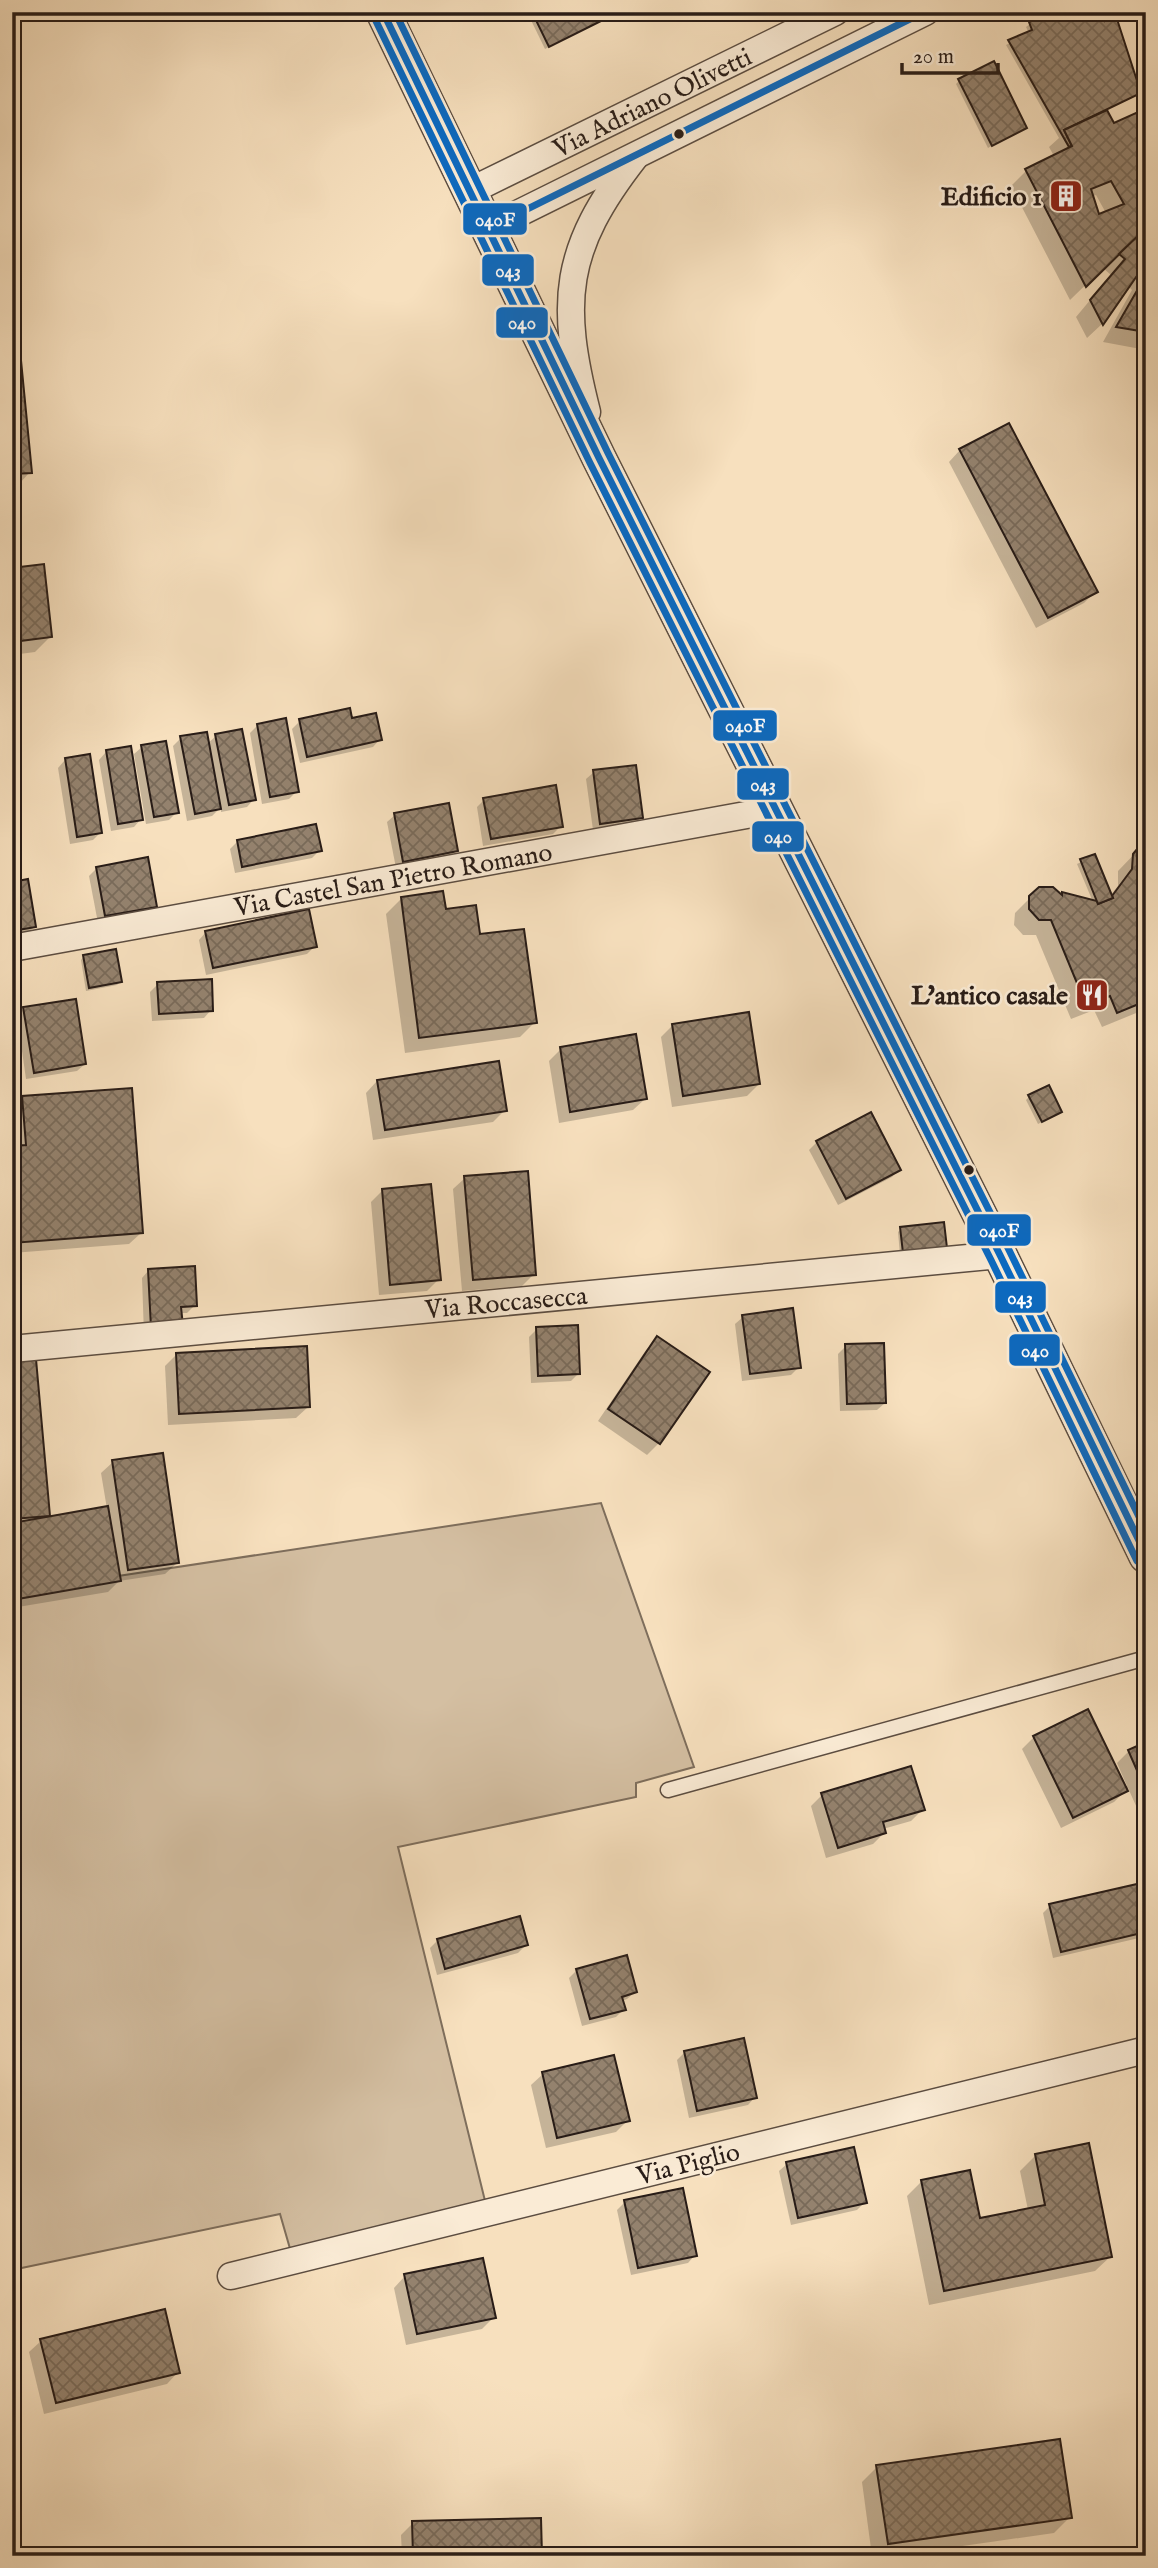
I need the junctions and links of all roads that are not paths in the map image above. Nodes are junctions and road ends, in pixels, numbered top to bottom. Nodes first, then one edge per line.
1 (383, 12) edge
2 (835, 12) edge
3 (925, 12) edge
4 (638, 153) junction
5 (470, 191) junction
6 (489, 228) junction
7 (599, 458) junction
8 (774, 810) junction
9 (12, 948) edge
10 (1000, 1255) junction
11 (12, 1349) edge
12 (1146, 1556) edge
13 (1146, 1658) edge
14 (668, 1790) dead end
15 (1146, 2050) edge
16 (231, 2276) dead end

1 - 5 street
2 - 5 street, Via Adriano Olivetti
3 - 4 street, Via Adriano Olivetti
4 - 6 street, Via Adriano Olivetti
4 - 7 street
5 - 6 street
6 - 7 street
7 - 8 street
8 - 9 street, Via Castel San Pietro Romano
8 - 10 street
10 - 11 street, Via Roccasecca
10 - 12 street
13 - 14 lane
15 - 16 street, Via Piglio

